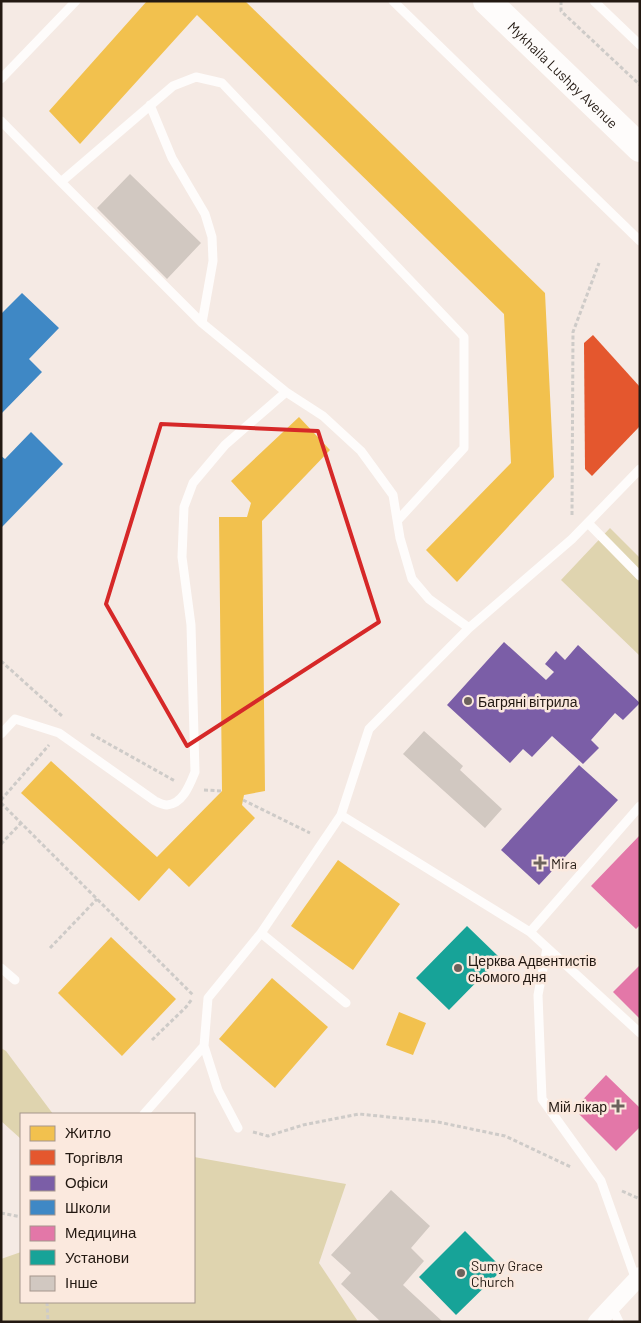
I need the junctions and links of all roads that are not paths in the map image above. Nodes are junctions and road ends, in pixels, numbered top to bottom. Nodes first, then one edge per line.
1 (76, 1) edge
2 (392, 1) edge
3 (488, 1) edge
4 (594, 1) edge
5 (640, 45) edge
6 (1, 79) edge
7 (150, 105) junction
8 (1, 121) edge
9 (640, 148) edge
10 (61, 182) junction
11 (640, 241) edge
12 (202, 323) junction
13 (286, 392) junction
14 (640, 469) edge
15 (398, 520) junction
16 (588, 523) junction
17 (640, 576) edge
18 (469, 628) junction
19 (1, 734) edge
20 (640, 806) edge
21 (341, 815) junction
22 (530, 932) junction
23 (261, 934) junction
24 (547, 948) junction
25 (1, 968) edge
26 (15, 980) dead end
27 (346, 1003) dead end
28 (640, 1033) edge
29 (204, 1046) junction
30 (145, 1113) edge
31 (238, 1128) road end
32 (638, 1278) edge
33 (615, 1314) edge
34 (597, 1322) edge

1 - 6 lane
2 - 11 lane
3 - 9 main road, Mykhaila Lushpy Avenue
4 - 5 lane
7 - 10 lane
7 - 12 lane
7 - 15 lane
8 - 10 lane
10 - 12 lane
12 - 13 lane
13 - 15 lane
13 - 19 lane
14 - 16 lane
15 - 18 lane
16 - 17 lane
16 - 18 lane
18 - 21 lane
20 - 22 lane
21 - 22 lane
21 - 23 lane
22 - 24 lane
23 - 27 lane
23 - 29 lane
24 - 28 lane
24 - 32 lane
25 - 26 lane
29 - 30 lane
29 - 31 lane
32 - 33 street
33 - 34 street

